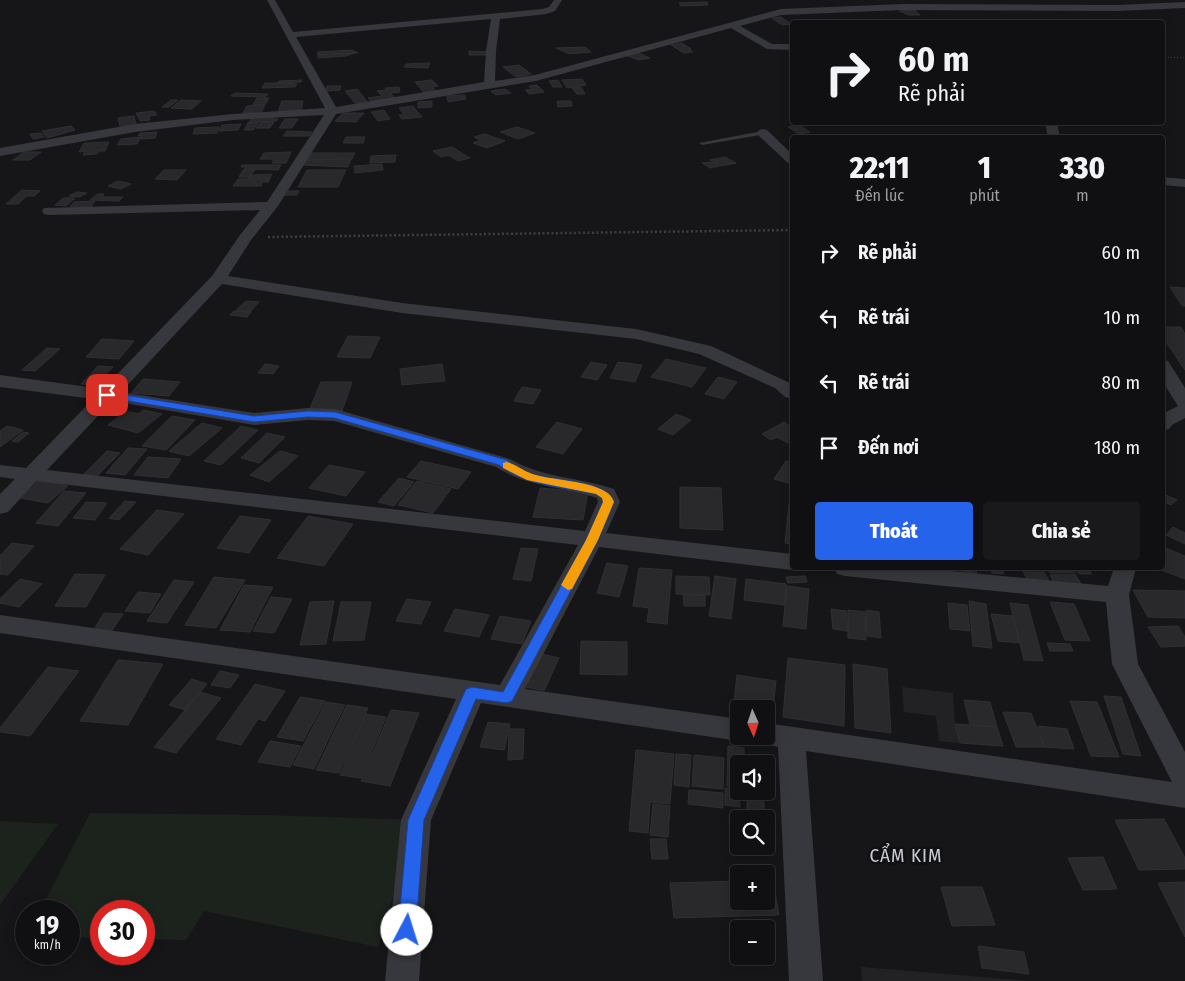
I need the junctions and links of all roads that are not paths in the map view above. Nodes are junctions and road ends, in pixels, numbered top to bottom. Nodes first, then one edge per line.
1 (271, 0) edge
2 (558, 0) edge
3 (980, 3) edge
4 (1185, 5) edge
5 (998, 16) dead end
6 (496, 17) junction
7 (732, 25) junction
8 (290, 35) junction
9 (790, 47) edge
10 (490, 85) junction
11 (332, 111) junction
12 (763, 133) joint
13 (702, 144) dead end
14 (0, 146) edge
15 (14, 150) junction
16 (0, 152) edge
17 (790, 158) edge
18 (1165, 181) edge
19 (1185, 182) edge
20 (271, 206) junction
21 (49, 211) dead end
22 (218, 279) junction
23 (1165, 370) edge
24 (0, 381) edge
25 (790, 390) edge
26 (107, 395) junction
27 (1185, 403) edge
28 (1165, 404) edge
29 (1185, 408) edge
30 (1165, 420) edge
31 (0, 470) edge
32 (31, 473) junction
33 (0, 507) edge
34 (592, 540) junction
35 (790, 562) edge
36 (865, 570) edge
37 (1124, 570) edge
38 (1117, 595) junction
39 (0, 624) edge
40 (472, 693) junction
41 (507, 698) junction
42 (730, 729) edge
43 (779, 736) edge
44 (1185, 779) edge
45 (1185, 796) edge
46 (402, 981) edge
47 (806, 981) edge

1 - 8 street
2 - 6 street
3 - 4 street
3 - 5 street
3 - 7 street
6 - 8 street
6 - 10 street
7 - 9 street
7 - 10 street
8 - 11 street
10 - 11 street
11 - 15 street
11 - 20 street
12 - 13 lane
12 - 17 street
14 - 15 street
15 - 16 street
18 - 19 street
20 - 21 street
20 - 22 street
22 - 25 street
22 - 26 street
23 - 27 street
24 - 26 street
26 - 32 street
26 - 34 street
28 - 29 street
29 - 30 street
31 - 32 street
32 - 33 street
32 - 34 street
34 - 35 street
34 - 41 street
36 - 38 street
37 - 38 street
38 - 44 street
39 - 40 street
40 - 41 street
40 - 46 street
41 - 42 street
43 - 45 street
43 - 47 street

